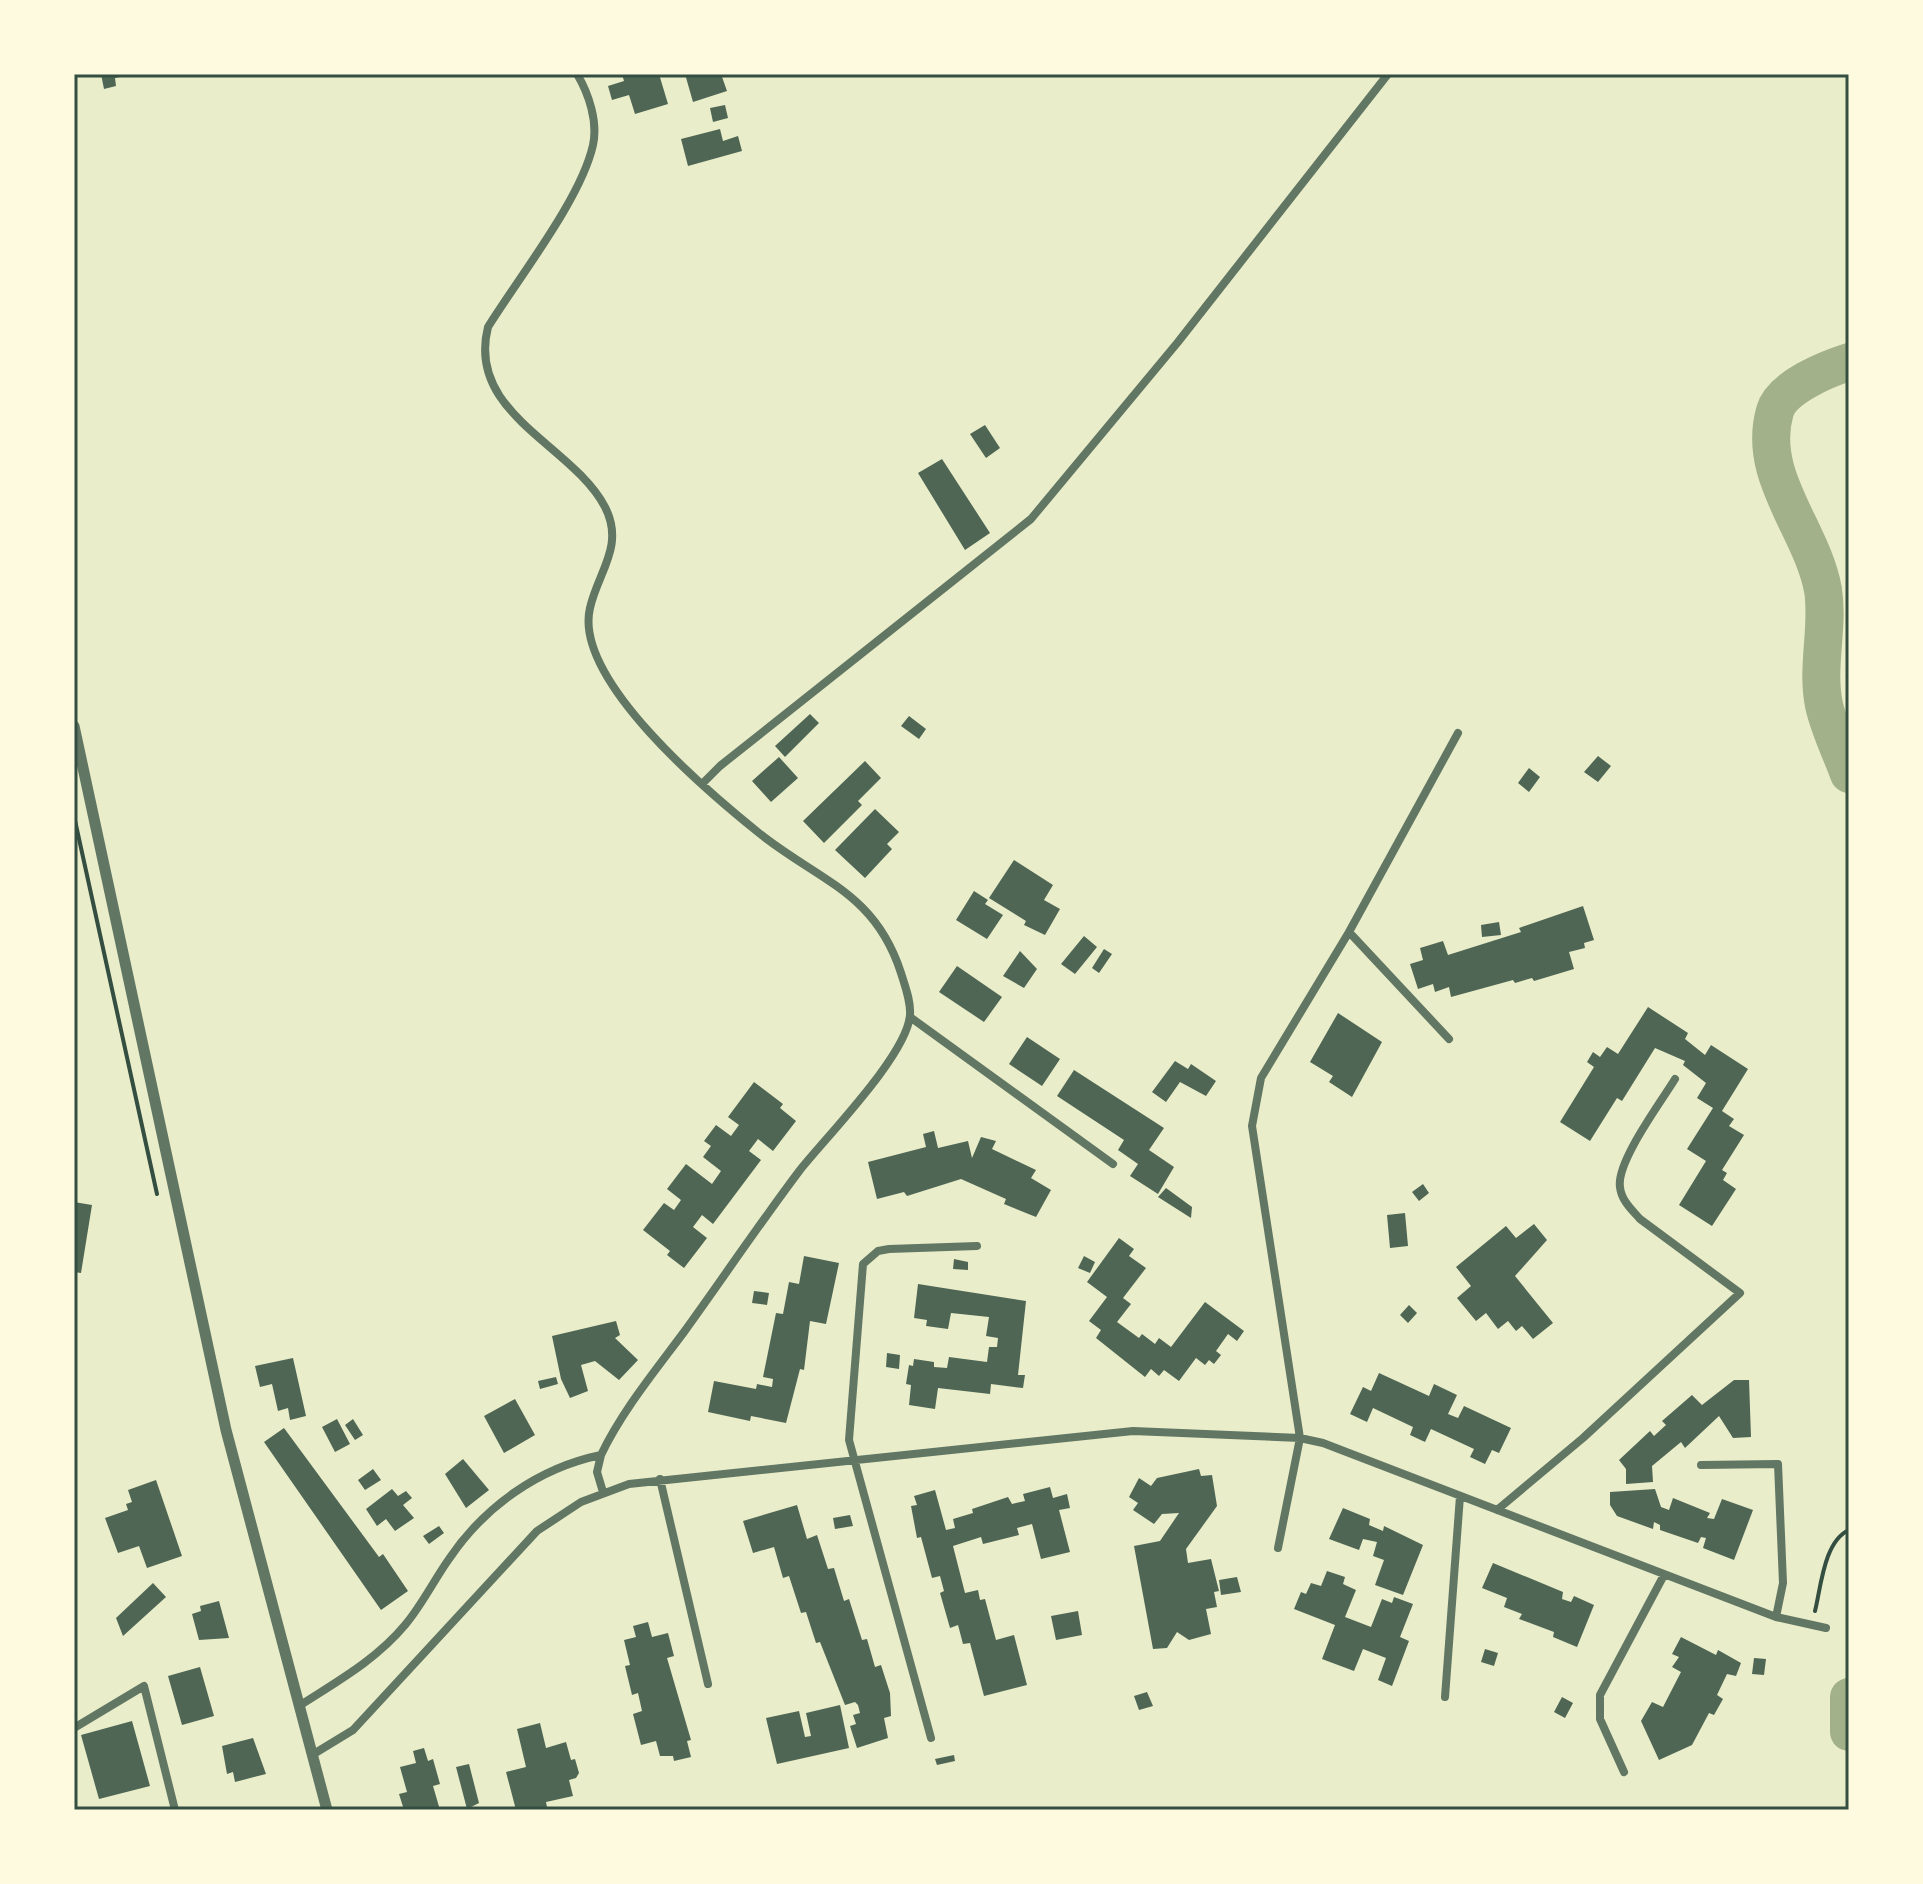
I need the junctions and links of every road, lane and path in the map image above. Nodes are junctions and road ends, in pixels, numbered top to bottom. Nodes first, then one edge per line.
1 (577, 74) edge
2 (1388, 74) edge
3 (74, 726) edge
4 (1458, 733) dead end
5 (702, 784) junction
6 (1349, 932) junction
7 (910, 1017) junction
8 (1449, 1039) dead end
9 (1675, 1079) dead end
10 (1113, 1164) dead end
11 (977, 1246) dead end
12 (1300, 1438) junction
13 (601, 1455) junction
14 (855, 1459) junction
15 (1701, 1465) dead end
16 (660, 1479) junction
17 (603, 1492) junction
18 (1460, 1496) junction
19 (1497, 1510) junction
20 (1849, 1530) edge
21 (1278, 1548) dead end
22 (1664, 1575) junction
23 (1776, 1617) junction
24 (1811, 1625) junction
25 (1826, 1628) dead end
26 (708, 1684) dead end
27 (1445, 1697) dead end
28 (299, 1706) junction
29 (74, 1728) edge
30 (931, 1738) dead end
31 (312, 1755) junction
32 (1624, 1772) dead end
33 (175, 1810) edge
34 (327, 1810) edge

1 - 5 street
2 - 5 street
3 - 28 street
4 - 6 street
5 - 7 street
6 - 8 street
6 - 12 street
7 - 10 street
7 - 13 street
9 - 19 street
11 - 14 street
12 - 14 street
12 - 18 street
12 - 21 street
13 - 17 street
13 - 28 street
14 - 16 street
14 - 30 street
15 - 23 street
16 - 17 street
16 - 26 street
17 - 31 street
18 - 19 street
18 - 27 street
19 - 22 street
20 - 24 path
22 - 23 street
22 - 32 street
23 - 24 street
24 - 25 street
28 - 31 street
29 - 33 street
31 - 34 street

